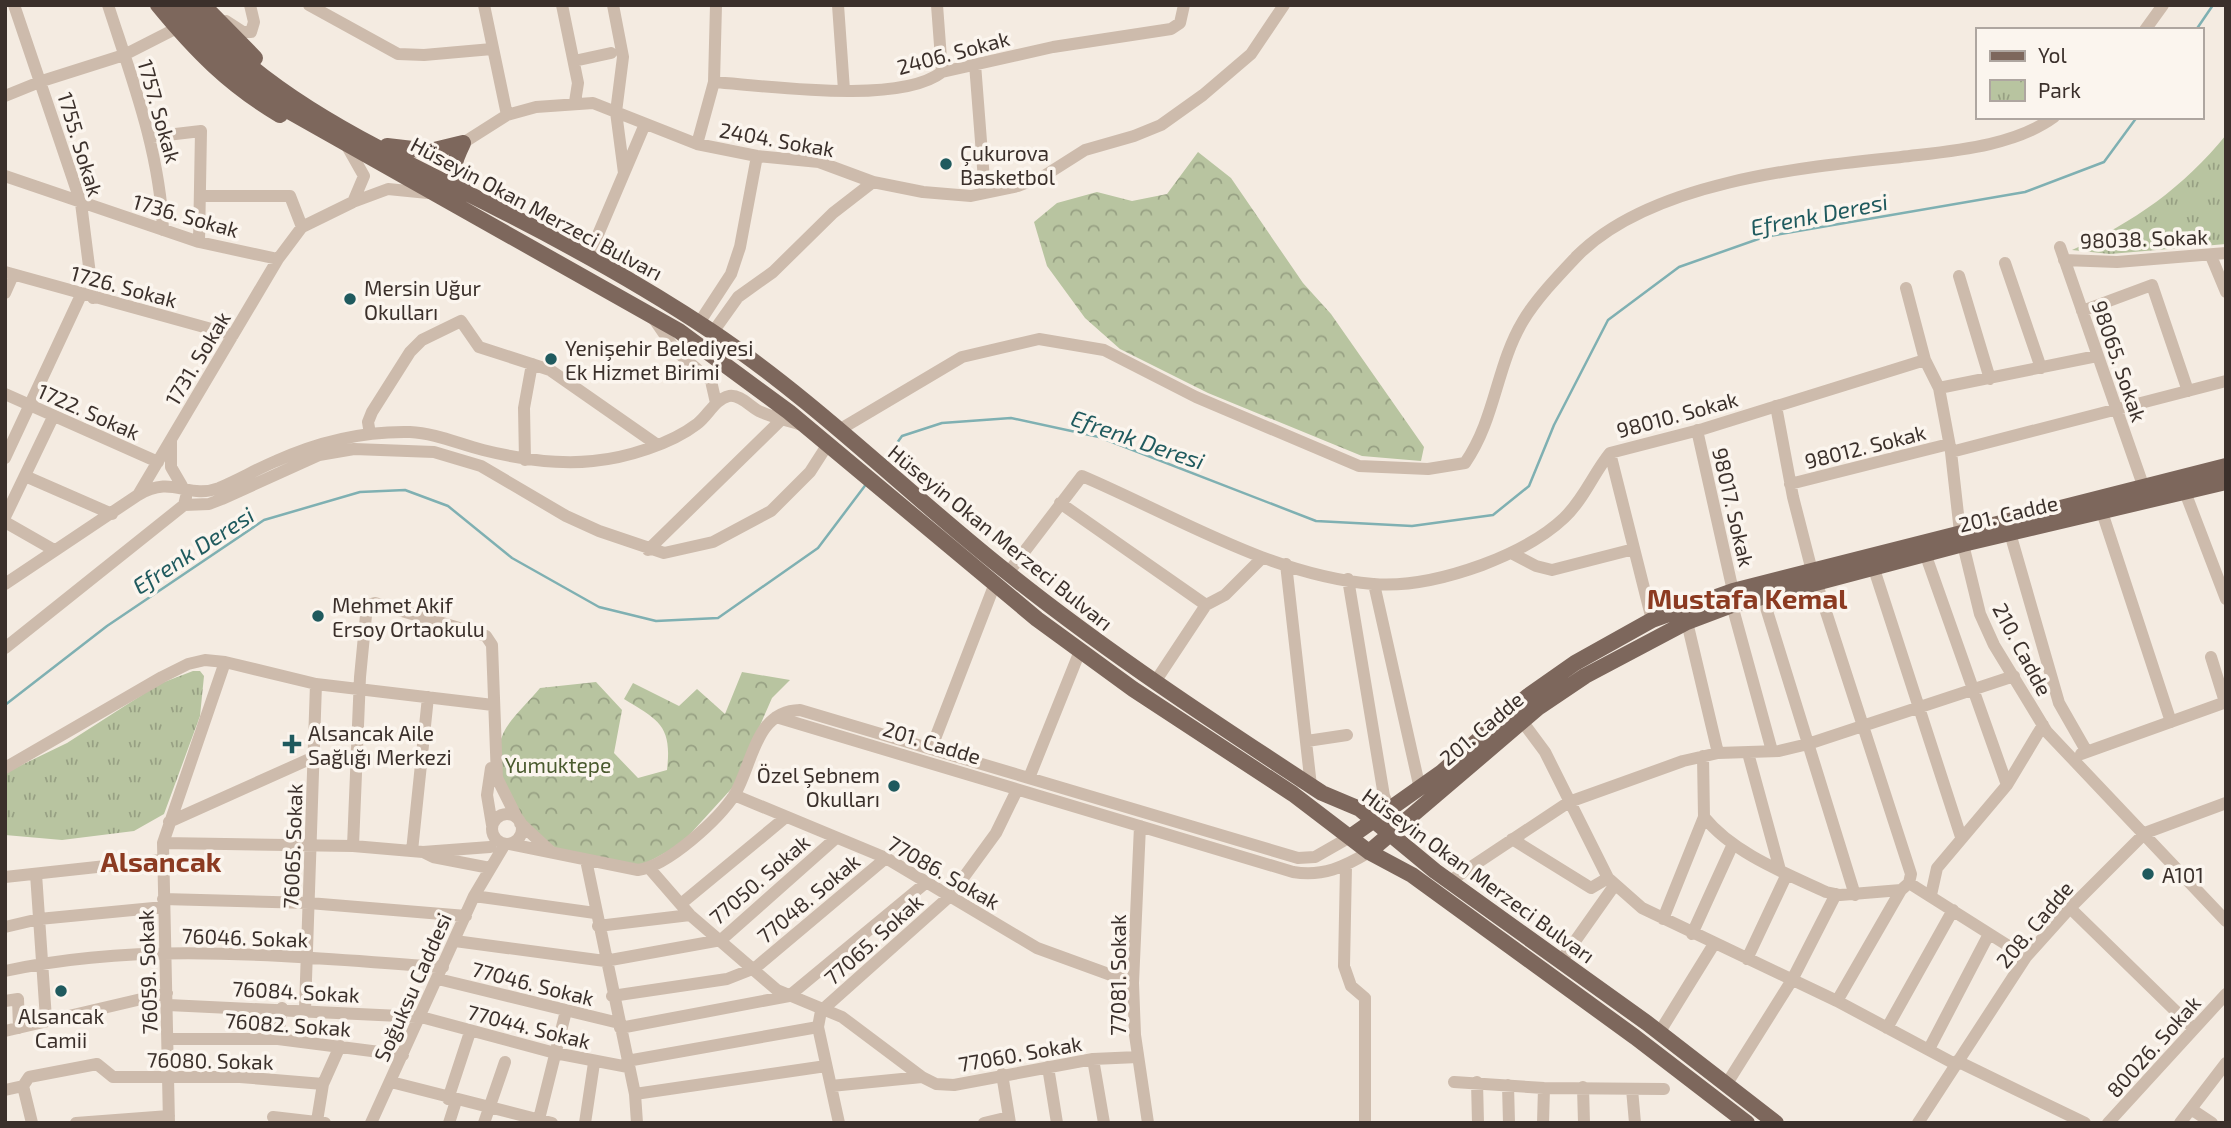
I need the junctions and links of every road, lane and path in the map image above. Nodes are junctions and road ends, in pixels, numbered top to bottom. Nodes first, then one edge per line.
1 (14, 5) edge
2 (108, 5) edge
3 (158, 5) edge
4 (174, 5) edge
5 (188, 5) edge
6 (204, 5) edge
7 (250, 5) edge
8 (309, 5) edge
9 (484, 5) edge
10 (562, 5) edge
11 (613, 5) edge
12 (716, 5) edge
13 (838, 5) edge
14 (937, 5) edge
15 (1184, 5) edge
16 (1284, 5) edge
17 (2163, 5) edge
18 (326, 10) edge
19 (177, 28) junction
20 (2147, 28) edge
21 (492, 49) junction
22 (611, 53) dead end
23 (124, 55) junction
24 (574, 61) junction
25 (975, 64) junction
26 (942, 72) junction
27 (41, 81) junction
28 (714, 82) junction
29 (844, 90) junction
30 (5, 96) edge
31 (575, 102) junction
32 (616, 112) junction
33 (507, 115) junction
34 (327, 117) junction
35 (2051, 119) edge
36 (645, 124) junction
37 (150, 137) junction
38 (463, 143) junction
39 (373, 144) junction
40 (697, 144) junction
41 (347, 146) junction
42 (757, 156) junction
43 (624, 173) junction
44 (5, 176) edge
45 (873, 182) junction
46 (985, 193) junction
47 (435, 194) junction
48 (470, 195) junction
49 (201, 196) junction
50 (352, 202) junction
51 (81, 203) junction
52 (302, 228) junction
53 (163, 230) junction
54 (199, 242) junction
55 (2062, 253) joint
56 (2226, 253) edge
57 (2211, 256) junction
58 (588, 258) junction
59 (278, 259) junction
60 (2005, 263) dead end
61 (9, 274) edge
62 (1959, 276) dead end
63 (1906, 288) dead end
64 (5, 292) edge
65 (2226, 292) edge
66 (87, 296) junction
67 (2082, 311) junction
68 (647, 312) junction
69 (706, 328) junction
70 (233, 335) junction
71 (2097, 356) junction
72 (1925, 360) junction
73 (533, 364) junction
74 (2041, 368) junction
75 (1990, 379) junction
76 (2226, 381) edge
77 (1939, 388) junction
78 (2188, 391) junction
79 (5, 394) edge
80 (716, 403) junction
81 (31, 406) junction
82 (1776, 406) junction
83 (2116, 409) junction
84 (53, 417) junction
85 (782, 419) junction
86 (808, 428) junction
87 (1697, 430) junction
88 (843, 433) junction
89 (370, 434) junction
90 (171, 438) junction
91 (656, 444) junction
92 (832, 448) junction
93 (1950, 448) junction
94 (1609, 453) junction
95 (5, 458) edge
96 (525, 460) junction
97 (158, 462) junction
98 (2226, 466) edge
99 (25, 477) junction
100 (2226, 482) edge
101 (1790, 484) junction
102 (185, 488) junction
103 (2144, 488) junction
104 (2185, 492) junction
105 (138, 495) junction
106 (1060, 503) junction
107 (184, 505) junction
108 (2102, 512) junction
109 (112, 514) junction
110 (926, 516) junction
111 (5, 520) edge
112 (2010, 533) junction
113 (1961, 538) junction
114 (1634, 549) junction
115 (54, 550) junction
116 (648, 550) junction
117 (1513, 554) junction
118 (1926, 556) junction
119 (1262, 558) junction
120 (1286, 564) junction
121 (1874, 569) junction
122 (1008, 573) junction
123 (1815, 577) junction
124 (1348, 579) junction
125 (5, 584) edge
126 (1374, 584) junction
127 (994, 586) junction
128 (1733, 598) junction
129 (1763, 598) junction
130 (2226, 599) edge
131 (1206, 605) junction
132 (1652, 620) junction
133 (1687, 622) junction
134 (5, 648) edge
135 (1080, 651) junction
136 (2211, 657) dead end
137 (225, 662) junction
138 (2014, 676) junction
139 (1155, 682) junction
140 (316, 684) junction
141 (362, 688) junction
142 (1972, 690) junction
143 (428, 697) junction
144 (2226, 702) edge
145 (493, 705) junction
146 (1918, 708) junction
147 (776, 717) junction
148 (1522, 721) junction
149 (2171, 722) junction
150 (2043, 725) junction
151 (1863, 726) junction
152 (1347, 735) dead end
153 (1307, 741) junction
154 (1808, 744) junction
155 (931, 749) junction
156 (1772, 751) junction
157 (2087, 752) junction
158 (1718, 753) junction
159 (1748, 753) junction
160 (494, 754) junction
161 (1703, 756) junction
162 (314, 757) junction
163 (2071, 758) junction
164 (5, 768) edge
165 (1029, 778) junction
166 (2007, 785) junction
167 (1311, 786) junction
168 (1420, 789) junction
169 (1017, 790) junction
170 (734, 795) junction
171 (1569, 802) junction
172 (2226, 803) edge
173 (1390, 807) junction
174 (786, 817) junction
175 (1704, 817) junction
176 (519, 820) junction
177 (1373, 820) junction
178 (169, 822) junction
179 (492, 825) junction
180 (1140, 826) junction
181 (2145, 833) junction
182 (1390, 834) junction
183 (1350, 836) junction
184 (1961, 837) junction
185 (836, 838) junction
186 (1512, 839) junction
187 (163, 843) junction
188 (500, 843) junction
189 (1733, 844) junction
190 (311, 845) junction
191 (353, 846) junction
192 (417, 851) junction
193 (550, 851) junction
194 (1370, 852) junction
195 (886, 858) junction
196 (161, 860) junction
197 (586, 860) junction
198 (1346, 866) junction
199 (490, 869) junction
200 (650, 869) junction
201 (1783, 872) junction
202 (36, 874) junction
203 (5, 877) edge
204 (928, 881) junction
205 (1450, 881) junction
206 (1611, 882) junction
207 (1905, 886) junction
208 (1836, 894) junction
209 (1855, 895) junction
210 (1931, 895) junction
211 (474, 896) junction
212 (950, 896) junction
213 (163, 903) junction
214 (309, 903) junction
215 (682, 903) junction
216 (2070, 908) junction
217 (1953, 910) junction
218 (595, 913) junction
219 (690, 915) junction
220 (466, 916) junction
221 (39, 919) junction
222 (1663, 919) junction
223 (2226, 921) edge
224 (598, 926) junction
225 (5, 927) edge
226 (1692, 934) junction
227 (1989, 934) junction
228 (721, 940) junction
229 (455, 941) junction
230 (1714, 944) junction
231 (167, 953) junction
232 (2026, 957) junction
233 (307, 958) junction
234 (1747, 959) junction
235 (605, 961) junction
236 (1561, 961) junction
237 (42, 963) junction
238 (443, 967) junction
239 (755, 968) junction
240 (5, 971) edge
241 (438, 979) junction
242 (1792, 980) junction
243 (1132, 984) junction
244 (2226, 995) edge
245 (612, 996) junction
246 (789, 996) junction
247 (168, 999) junction
248 (5, 1001) edge
249 (1837, 1001) junction
250 (282, 1008) junction
251 (305, 1009) junction
252 (566, 1011) junction
253 (821, 1011) junction
254 (421, 1017) junction
255 (46, 1019) junction
256 (619, 1025) junction
257 (818, 1027) junction
258 (19, 1028) junction
259 (1887, 1028) junction
260 (2194, 1029) junction
261 (5, 1031) edge
262 (470, 1032) junction
263 (1659, 1033) junction
264 (169, 1039) junction
265 (278, 1040) junction
266 (340, 1046) junction
267 (1928, 1049) junction
268 (555, 1053) junction
269 (403, 1055) junction
270 (1138, 1057) junction
271 (1093, 1059) junction
272 (505, 1062) dead end
273 (594, 1063) junction
274 (1956, 1063) junction
275 (628, 1064) junction
276 (2225, 1064) edge
277 (826, 1066) junction
278 (1048, 1067) junction
279 (1002, 1074) junction
280 (922, 1077) junction
281 (170, 1079) junction
282 (391, 1082) junction
283 (1454, 1082) dead end
284 (1478, 1082) junction
285 (323, 1084) junction
286 (1508, 1084) junction
287 (1726, 1084) junction
288 (23, 1086) junction
289 (831, 1086) junction
290 (1583, 1087) junction
291 (1544, 1088) junction
292 (1632, 1089) junction
293 (1664, 1089) dead end
294 (5, 1090) edge
295 (635, 1094) junction
296 (452, 1100) junction
297 (488, 1108) junction
298 (2191, 1109) junction
299 (273, 1117) dead end
300 (169, 1119) edge
301 (530, 1120) edge
302 (1009, 1120) edge
303 (321, 1122) edge
304 (32, 1123) edge
305 (76, 1123) edge
306 (371, 1123) edge
307 (449, 1123) edge
308 (484, 1123) edge
309 (552, 1123) edge
310 (584, 1123) edge
311 (637, 1123) edge
312 (839, 1123) edge
313 (984, 1123) edge
314 (1057, 1123) edge
315 (1104, 1123) edge
316 (1148, 1123) edge
317 (1365, 1123) edge
318 (1478, 1123) edge
319 (1509, 1123) edge
320 (1543, 1123) edge
321 (1584, 1123) edge
322 (1635, 1123) edge
323 (1747, 1123) edge
324 (1776, 1123) edge
325 (1918, 1123) edge
326 (2085, 1123) edge
327 (2108, 1123) edge
328 (2180, 1123) edge
329 (2212, 1123) edge

1 - 27 street, 1755. Sokak
2 - 23 street, 1757. Sokak
3 - 19 main road
4 - 41 main road, Hüseyin Okan Merzeci Bulvarı
5 - 34 main road, Hüseyin Okan Merzeci Bulvarı
6 - 7 street
6 - 34 main road
8 - 18 street
9 - 21 street
10 - 24 street
11 - 32 street
12 - 28 street
13 - 29 street
14 - 26 street
15 - 25 street, 2406. Sokak
16 - 46 street, 2404. Sokak
17 - 20 street
18 - 21 street
19 - 23 street
19 - 41 main road
21 - 33 street
22 - 24 street
23 - 27 street
23 - 37 street, 1757. Sokak
24 - 31 street
25 - 26 street, 2406. Sokak
25 - 46 street
26 - 29 street, 2406. Sokak
27 - 30 street
27 - 51 street, 1755. Sokak
28 - 29 street, 2406. Sokak
28 - 40 street
31 - 32 street, 2404. Sokak
31 - 33 street, 2404. Sokak
32 - 36 street, 2404. Sokak
32 - 43 street
33 - 38 street, 2404. Sokak
34 - 39 main road, Hüseyin Okan Merzeci Bulvarı
35 - 88 street
36 - 40 street, 2404. Sokak
36 - 43 street
37 - 49 street
37 - 53 street, 1757. Sokak
38 - 39 main road
38 - 48 main road
39 - 48 main road, Hüseyin Okan Merzeci Bulvarı
40 - 42 street, 2404. Sokak
41 - 47 main road, Hüseyin Okan Merzeci Bulvarı
41 - 50 street
42 - 45 street, 2404. Sokak
42 - 69 street
43 - 58 street
44 - 51 street, 1736. Sokak
45 - 46 street, 2404. Sokak
45 - 69 street
47 - 50 street, 1731. Sokak
47 - 68 main road, Hüseyin Okan Merzeci Bulvarı
48 - 58 main road, Hüseyin Okan Merzeci Bulvarı
49 - 52 street
49 - 54 street
50 - 52 street, 1731. Sokak
51 - 53 street, 1736. Sokak
51 - 66 street, 1755. Sokak
52 - 59 street, 1731. Sokak
53 - 54 street, 1736. Sokak
54 - 59 street, 1736. Sokak
55 - 57 street, 98038. Sokak
55 - 67 street, 98065. Sokak
56 - 57 street, 98038. Sokak
57 - 65 street
58 - 69 main road, Hüseyin Okan Merzeci Bulvarı
59 - 70 street, 1731. Sokak
60 - 74 street
61 - 64 street
61 - 66 street, 1726. Sokak
62 - 75 street
63 - 72 street, 210. Cadde
66 - 70 street, 1726. Sokak
66 - 81 street
67 - 71 street, 98065. Sokak
67 - 78 street
68 - 80 street
68 - 86 main road, Hüseyin Okan Merzeci Bulvarı
69 - 88 main road, Hüseyin Okan Merzeci Bulvarı
70 - 90 street, 1731. Sokak
71 - 74 street
71 - 83 street, 98065. Sokak
72 - 77 street, 210. Cadde
72 - 82 street, 98010. Sokak
73 - 89 street
73 - 91 street
73 - 96 street
74 - 75 street
75 - 77 street
76 - 78 street, 98012. Sokak
77 - 93 street, 210. Cadde
78 - 83 street, 98012. Sokak
79 - 81 street, 1722. Sokak
80 - 85 street
80 - 91 street
81 - 84 street, 1722. Sokak
81 - 95 street
82 - 87 street, 98010. Sokak
82 - 101 street, 98012. Sokak
83 - 93 street, 98012. Sokak
83 - 103 street, 98065. Sokak
84 - 97 street, 1722. Sokak
84 - 99 street
85 - 86 street
85 - 116 street
86 - 92 main road, Hüseyin Okan Merzeci Bulvarı
87 - 94 street, 98010. Sokak
87 - 128 street, 98017. Sokak
88 - 110 main road, Hüseyin Okan Merzeci Bulvarı
89 - 96 street
89 - 102 street
90 - 97 street, 1731. Sokak
90 - 102 street
91 - 96 street
92 - 110 main road, Hüseyin Okan Merzeci Bulvarı
92 - 116 street
93 - 101 street, 98012. Sokak
93 - 113 street, 210. Cadde
94 - 114 street
94 - 117 street, 98010. Sokak
97 - 105 street, 1731. Sokak
98 - 103 main road, 201. Cadde
99 - 109 street
99 - 111 street
100 - 104 main road, 201. Cadde
101 - 123 street, 98012. Sokak
102 - 105 street
102 - 107 street
103 - 113 main road, 201. Cadde
104 - 108 main road, 201. Cadde
104 - 130 street
105 - 109 street, 1731. Sokak
106 - 119 street, 98010. Sokak
106 - 122 street
106 - 131 street
107 - 116 street
107 - 134 street
108 - 112 main road, 201. Cadde
108 - 149 street
109 - 115 street, 1731. Sokak
110 - 122 main road, Hüseyin Okan Merzeci Bulvarı
110 - 127 main road, Hüseyin Okan Merzeci Bulvarı
111 - 115 street
112 - 113 main road, 201. Cadde
112 - 157 street
113 - 118 main road, 201. Cadde
113 - 123 main road, 201. Cadde
113 - 138 street, 210. Cadde
114 - 117 street
114 - 132 street
115 - 125 street, 1731. Sokak
117 - 126 street, 98010. Sokak
118 - 121 main road, 201. Cadde
118 - 142 street
119 - 120 street, 98010. Sokak
119 - 131 street
120 - 124 street, 98010. Sokak
120 - 153 street
121 - 123 main road, 201. Cadde
121 - 146 street
122 - 139 main road, Hüseyin Okan Merzeci Bulvarı
123 - 128 main road, 201. Cadde
123 - 129 main road, 201. Cadde
123 - 151 street, 98012. Sokak
124 - 126 street, 98010. Sokak
124 - 173 street
126 - 168 street
127 - 135 main road, Hüseyin Okan Merzeci Bulvarı
127 - 155 street
128 - 129 main road, 201. Cadde
128 - 132 main road, 201. Cadde
128 - 133 main road, 201. Cadde
128 - 156 street, 98017. Sokak
129 - 154 street
131 - 139 street
132 - 168 main road, 201. Cadde
133 - 148 main road, 201. Cadde
133 - 158 street
135 - 165 street
135 - 183 main road, Hüseyin Okan Merzeci Bulvarı
136 - 144 street
137 - 140 street
137 - 164 street
137 - 178 street, 76059. Sokak
138 - 142 street
138 - 150 street, 210. Cadde
139 - 167 main road, Hüseyin Okan Merzeci Bulvarı
140 - 141 street
140 - 162 street, 76065. Sokak
141 - 143 street
141 - 145 street
141 - 191 street
142 - 146 street
142 - 166 street
143 - 145 street
143 - 192 street
144 - 149 street
145 - 160 street
146 - 151 street
146 - 184 street
147 - 155 street, 201. Cadde
147 - 169 street, 201. Cadde
147 - 170 street
148 - 171 street
148 - 182 main road, 201. Cadde
149 - 157 street
150 - 163 street, 210. Cadde
150 - 166 street
151 - 154 street
151 - 207 street, 98012. Sokak
152 - 153 street
153 - 167 street
154 - 156 street
154 - 209 street
155 - 165 street, 201. Cadde
156 - 159 street
157 - 163 street
158 - 159 street
158 - 161 street
159 - 201 street
160 - 176 street
160 - 179 street
161 - 171 street
161 - 175 street
162 - 178 street
162 - 190 street, 76065. Sokak
163 - 181 street, 210. Cadde
165 - 183 street, 201. Cadde
166 - 184 street
167 - 177 main road, Hüseyin Okan Merzeci Bulvarı
168 - 173 main road, 201. Cadde
169 - 180 street, 201. Cadde
169 - 212 street, 77065. Sokak
170 - 174 street, 77086. Sokak
170 - 200 street
171 - 186 street
171 - 206 street
172 - 181 street, 208. Cadde
173 - 177 main road, 201. Cadde
174 - 185 street, 77086. Sokak
174 - 215 street
175 - 189 street
175 - 222 street
176 - 179 street
176 - 188 street
176 - 193 street
177 - 182 main road, Hüseyin Okan Merzeci Bulvarı
177 - 183 main road, 201. Cadde
178 - 187 street, 76059. Sokak
179 - 188 street
180 - 198 street, 201. Cadde
180 - 243 street, 77081. Sokak
181 - 216 street, 208. Cadde
181 - 223 street, 210. Cadde
182 - 194 main road, 201. Cadde
182 - 205 main road, Hüseyin Okan Merzeci Bulvarı
183 - 194 main road, Hüseyin Okan Merzeci Bulvarı
184 - 210 street
185 - 195 street, 77086. Sokak
185 - 228 street, 77050. Sokak
186 - 205 street
186 - 206 street
187 - 190 street
187 - 196 street, 76059. Sokak
188 - 192 street
188 - 193 street
188 - 199 street
189 - 201 street
189 - 226 street
190 - 191 street
190 - 214 street, 76065. Sokak
191 - 192 street
192 - 199 street
193 - 197 street
194 - 198 street, 201. Cadde
194 - 323 main road, Hüseyin Okan Merzeci Bulvarı
195 - 204 street, 77086. Sokak
195 - 239 street, 77048. Sokak
196 - 202 street
196 - 213 street, 76059. Sokak
197 - 200 street
197 - 218 street
198 - 317 street
199 - 211 street, Soğuksu Caddesi
200 - 215 street, 77060. Sokak
201 - 208 street
201 - 234 street
202 - 203 street
202 - 221 street
204 - 212 street, 77086. Sokak
204 - 246 street
205 - 236 main road, Hüseyin Okan Merzeci Bulvarı
206 - 222 street
206 - 236 street
207 - 209 street
207 - 210 street
207 - 249 street
208 - 209 street
208 - 242 street
210 - 217 street
211 - 218 street
211 - 220 street, Soğuksu Caddesi
212 - 243 street, 77086. Sokak
212 - 253 street, 77065. Sokak
213 - 214 street
213 - 221 street
213 - 231 street, 76059. Sokak
214 - 220 street
214 - 233 street, 76065. Sokak
215 - 219 street, 77060. Sokak
216 - 232 street, 208. Cadde
216 - 260 street
217 - 227 street
217 - 259 street
218 - 224 street
219 - 224 street
219 - 228 street, 77060. Sokak
220 - 229 street, Soğuksu Caddesi
221 - 225 street
221 - 237 street
222 - 226 street
224 - 235 street
226 - 230 street
227 - 232 street
227 - 267 street
228 - 235 street, 77050. Sokak
228 - 239 street, 77060. Sokak
229 - 235 street, 77050. Sokak
229 - 238 street, Soğuksu Caddesi
230 - 234 street
230 - 263 street
231 - 233 street, 76046. Sokak
231 - 237 street, 76046. Sokak
231 - 247 street, 76059. Sokak
232 - 274 street, 208. Cadde
233 - 238 street, 76046. Sokak
233 - 251 street, 76065. Sokak
234 - 242 street
235 - 245 street
236 - 263 main road, Hüseyin Okan Merzeci Bulvarı
237 - 240 street, 76046. Sokak
237 - 255 street
238 - 241 street, Soğuksu Caddesi
239 - 245 street
239 - 246 street, 77060. Sokak
241 - 252 street, 77046. Sokak
241 - 254 street, Soğuksu Caddesi
242 - 249 street
242 - 287 street
243 - 270 street, 77081. Sokak
244 - 260 street, 80026. Sokak
245 - 256 street
246 - 253 street, 77060. Sokak
246 - 256 street
247 - 250 street, 76084. Sokak
247 - 255 street, 76084. Sokak
247 - 264 street, 76059. Sokak
248 - 258 street
249 - 259 street
250 - 251 street, 76084. Sokak
250 - 265 street
251 - 254 street, 76084. Sokak
252 - 256 street, 77046. Sokak
252 - 268 street
253 - 257 street
253 - 280 street, 77060. Sokak
254 - 262 street, 77044. Sokak
254 - 269 street, Soğuksu Caddesi
255 - 258 street, 76084. Sokak
256 - 275 street
257 - 275 street, 77044. Sokak
257 - 277 street
258 - 261 street, 76084. Sokak
259 - 267 street
260 - 327 street, 80026. Sokak
262 - 268 street, 77044. Sokak
262 - 296 street
263 - 287 main road, Hüseyin Okan Merzeci Bulvarı
264 - 265 street, 76082. Sokak
264 - 281 street, 76059. Sokak
265 - 266 street, 76082. Sokak
266 - 269 street, 76082. Sokak
266 - 285 street
267 - 274 street
268 - 273 street, 77044. Sokak
268 - 301 street
269 - 282 street, Soğuksu Caddesi
270 - 271 street, 77060. Sokak
270 - 316 street, 77081. Sokak
271 - 278 street, 77060. Sokak
271 - 315 street
272 - 297 street
273 - 275 street, 77044. Sokak
273 - 310 street
274 - 325 street, 208. Cadde
274 - 326 street
275 - 295 street
276 - 298 street
277 - 289 street
277 - 295 street
278 - 279 street, 77060. Sokak
278 - 314 street
279 - 280 street, 77060. Sokak
279 - 302 street
280 - 289 street
281 - 285 street, 76080. Sokak
281 - 288 street, 76080. Sokak
281 - 300 street, 76059. Sokak
282 - 296 street
282 - 306 street, Soğuksu Caddesi
283 - 284 street
284 - 286 street
284 - 318 street
285 - 303 street
286 - 291 street
286 - 319 street
287 - 324 main road, Hüseyin Okan Merzeci Bulvarı
288 - 294 street, 76080. Sokak
288 - 304 street
289 - 312 street
290 - 291 street
290 - 292 street
290 - 321 street
291 - 320 street
292 - 293 street
292 - 322 street
295 - 311 street
296 - 297 street
296 - 307 street
297 - 301 street
297 - 308 street
298 - 328 street
298 - 329 street
299 - 303 street
300 - 305 street
301 - 309 street
302 - 313 street

